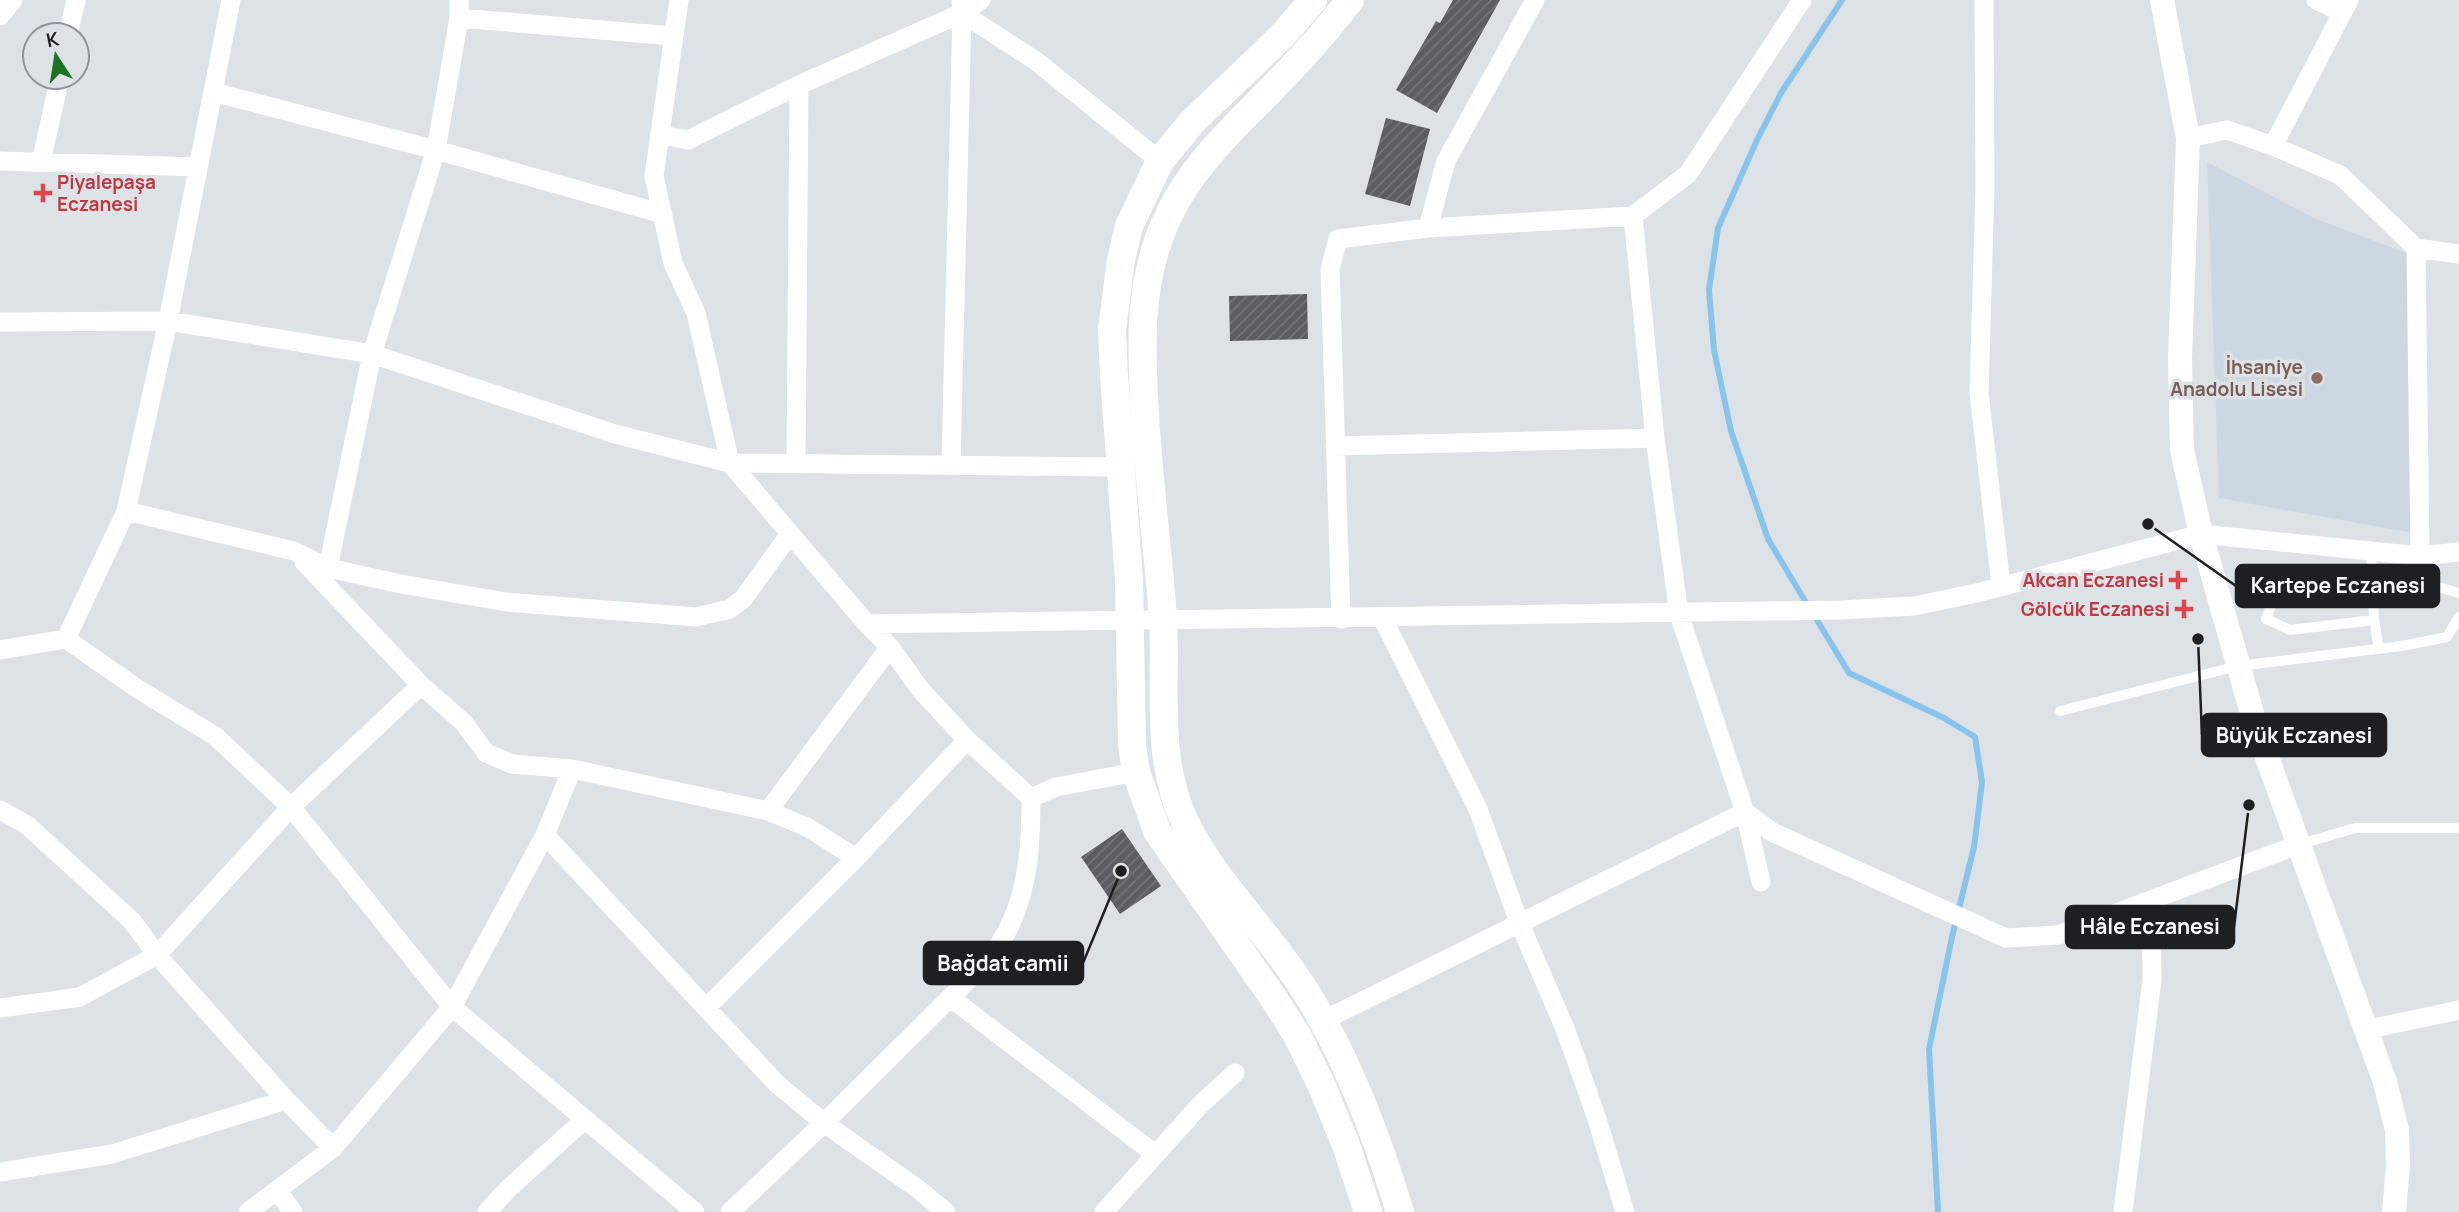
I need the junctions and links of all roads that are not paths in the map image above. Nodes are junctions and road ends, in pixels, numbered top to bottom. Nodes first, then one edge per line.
1 (13, 0) edge
2 (76, 0) edge
3 (231, 0) edge
4 (679, 0) edge
5 (981, 0) edge
6 (1313, 0) edge
7 (1350, 0) edge
8 (1535, 0) edge
9 (1802, 0) edge
10 (1984, 0) edge
11 (2162, 0) edge
12 (2316, 0) edge
13 (962, 6) edge
14 (2345, 6) edge
15 (459, 9) edge
16 (0, 16) edge
17 (71, 21) edge
18 (673, 36) junction
19 (799, 85) junction
20 (57, 91) edge
21 (213, 92) junction
22 (661, 135) junction
23 (2188, 138) junction
24 (2273, 146) junction
25 (436, 150) junction
26 (0, 161) edge
27 (1160, 161) junction
28 (41, 162) junction
29 (198, 167) junction
30 (663, 214) junction
31 (1633, 216) junction
32 (1428, 228) junction
33 (2416, 248) junction
34 (2459, 254) edge
35 (167, 321) junction
36 (0, 322) edge
37 (372, 354) junction
38 (1655, 438) junction
39 (1335, 446) junction
40 (730, 463) junction
41 (796, 464) junction
42 (951, 464) junction
43 (1120, 467) junction
44 (126, 511) junction
45 (790, 534) junction
46 (2201, 534) junction
47 (294, 551) junction
48 (2371, 551) junction
49 (2459, 552) edge
50 (2420, 556) junction
51 (328, 568) junction
52 (2001, 586) junction
53 (2372, 589) junction
54 (2459, 593) edge
55 (1679, 614) junction
56 (2459, 617) edge
57 (1341, 619) junction
58 (1383, 619) junction
59 (1130, 620) junction
60 (2374, 620) junction
61 (1163, 621) junction
62 (867, 625) junction
63 (66, 639) junction
64 (890, 647) junction
65 (2379, 649) junction
66 (0, 650) edge
67 (2238, 666) junction
68 (421, 685) junction
69 (2060, 711) dead end
70 (967, 740) junction
71 (572, 769) junction
72 (1136, 772) junction
73 (1031, 798) junction
74 (291, 807) junction
75 (0, 810) edge
76 (768, 811) junction
77 (1745, 812) junction
78 (2459, 828) edge
79 (545, 835) junction
80 (2300, 844) junction
81 (856, 858) junction
82 (1761, 882) dead end
83 (2151, 901) junction
84 (1519, 922) junction
85 (157, 955) junction
86 (951, 999) junction
87 (452, 1007) junction
88 (707, 1007) junction
89 (0, 1008) edge
90 (2459, 1010) edge
91 (1322, 1021) junction
92 (2365, 1030) junction
93 (1235, 1073) dead end
94 (286, 1100) junction
95 (584, 1120) junction
96 (824, 1123) junction
97 (333, 1148) junction
98 (1156, 1154) junction
99 (0, 1172) edge
100 (277, 1190) junction
101 (248, 1212) edge
102 (293, 1212) edge
103 (487, 1212) edge
104 (695, 1212) edge
105 (730, 1212) edge
106 (946, 1212) edge
107 (1104, 1212) edge
108 (1368, 1212) edge
109 (1399, 1212) edge
110 (1625, 1212) edge
111 (2123, 1212) edge
112 (2394, 1212) edge

1 - 16 street
2 - 17 street
3 - 21 street
4 - 18 street
5 - 13 street
6 - 27 main road
7 - 61 main road
8 - 32 street
9 - 31 street
10 - 52 street
11 - 23 street
12 - 14 street
13 - 19 street
13 - 27 street
13 - 42 street
14 - 24 street
15 - 18 street
15 - 25 street
18 - 22 street
19 - 22 street
19 - 41 street
20 - 28 street
21 - 25 street
21 - 29 street
22 - 30 street
23 - 24 street
23 - 46 street
24 - 33 street
25 - 30 street
25 - 37 street
26 - 28 street
27 - 43 main road
28 - 29 street
29 - 35 street
30 - 40 street
31 - 32 street
31 - 38 street
32 - 39 street
33 - 34 street
33 - 50 street
35 - 36 street
35 - 37 street
35 - 44 street
37 - 40 street
37 - 51 street
38 - 39 street
38 - 55 street
39 - 57 street
40 - 41 street
40 - 45 street
41 - 42 street
42 - 43 street
43 - 59 main road
44 - 47 street
44 - 63 street
45 - 51 street
45 - 62 street
46 - 48 street
46 - 52 street
46 - 67 street
47 - 51 street
47 - 68 street
48 - 50 street
48 - 53 lane
49 - 50 street
52 - 55 street
53 - 54 lane
53 - 60 lane
53 - 60 lane
55 - 58 street
55 - 77 street
56 - 65 lane
57 - 58 street
57 - 61 street
58 - 84 street
59 - 61 street
59 - 62 street
59 - 72 main road
60 - 65 lane
61 - 91 main road
62 - 64 street
63 - 66 street
63 - 74 street
64 - 70 street
64 - 76 street
65 - 67 lane
67 - 69 lane
67 - 80 street
68 - 71 street
68 - 74 street
70 - 73 street
70 - 81 street
71 - 76 street
71 - 79 street
72 - 73 street
72 - 108 main road
73 - 86 street
74 - 85 street
74 - 87 street
75 - 85 street
76 - 81 street
77 - 82 street
77 - 83 street
77 - 84 street
78 - 80 lane
79 - 87 street
79 - 88 street
80 - 83 street
80 - 92 street
81 - 88 street
83 - 111 street
84 - 91 street
84 - 110 street
85 - 89 street
85 - 94 street
86 - 96 street
86 - 98 street
87 - 95 street
87 - 97 street
88 - 96 street
90 - 92 street
91 - 109 main road
92 - 112 street
93 - 98 street
94 - 97 street
94 - 99 street
95 - 103 street
95 - 104 street
96 - 105 street
96 - 106 street
97 - 100 street
98 - 107 street
100 - 101 street
100 - 102 street

